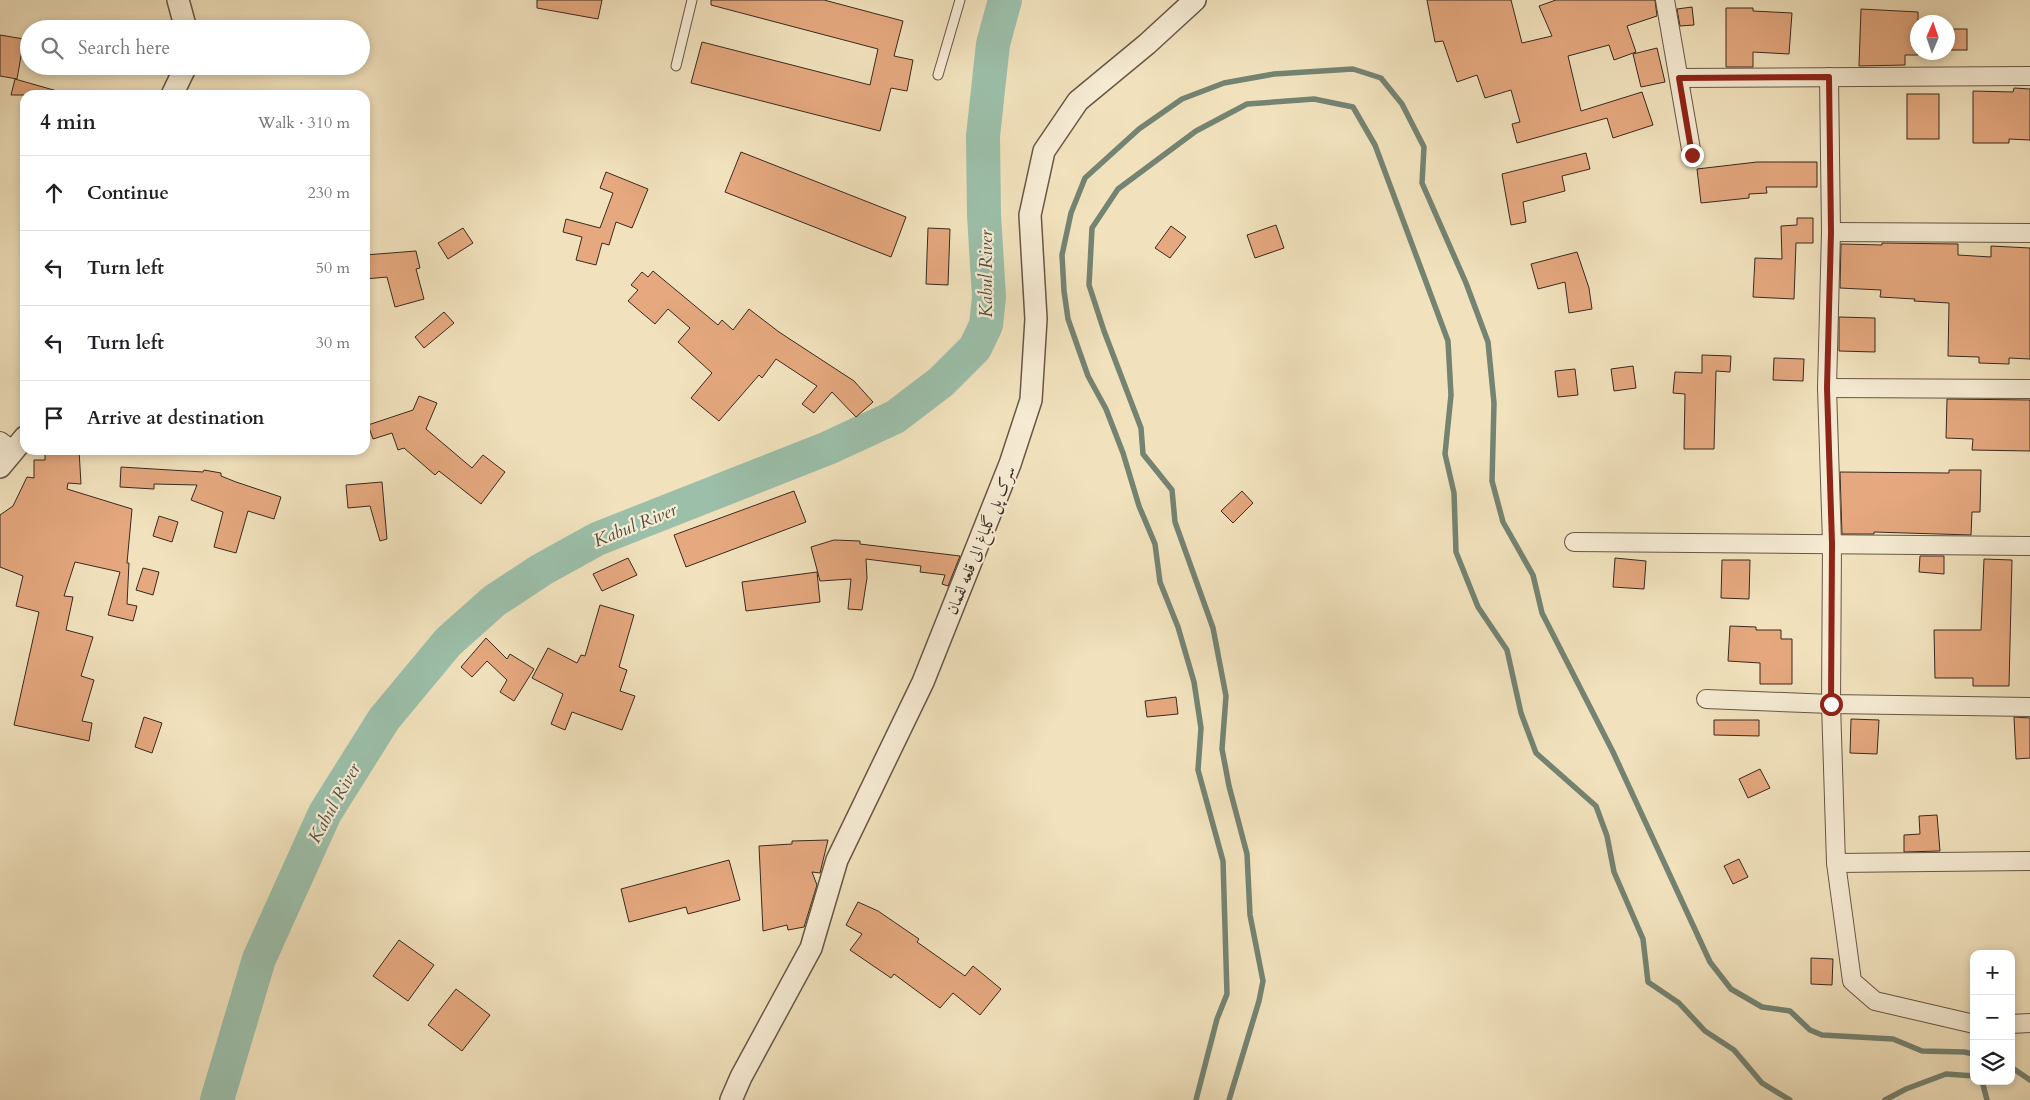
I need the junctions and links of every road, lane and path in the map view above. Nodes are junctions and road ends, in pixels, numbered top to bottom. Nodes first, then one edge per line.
1 (178, 0) edge
2 (692, 0) edge
3 (960, 0) edge
4 (1195, 0) edge
5 (1665, 0) edge
6 (184, 20) edge
7 (676, 66) dead end
8 (182, 75) edge
9 (938, 75) dead end
10 (2030, 76) edge
11 (1829, 77) junction
12 (1679, 78) junction
13 (174, 90) edge
14 (1692, 155) dead end
15 (1831, 232) junction
16 (2030, 233) edge
17 (1827, 388) junction
18 (2030, 389) edge
19 (13, 443) edge
20 (0, 467) edge
21 (1574, 542) dead end
22 (1832, 543) junction
23 (2030, 546) edge
24 (1706, 699) dead end
25 (1831, 704) junction
26 (2030, 707) edge
27 (2030, 861) edge
28 (1836, 863) junction
29 (1970, 1023) edge
30 (2030, 1023) edge
31 (2015, 1024) edge
32 (731, 1100) edge

1 - 6 street
2 - 7 lane
3 - 9 lane
4 - 32 street, سرک پل گلباغ الی قلعه لقمان
5 - 12 street
8 - 13 street
10 - 11 street
11 - 12 street
11 - 15 street
12 - 14 street
15 - 16 street
15 - 17 street
17 - 18 street
17 - 22 street
19 - 20 street
21 - 22 street
22 - 23 street
22 - 25 street
24 - 25 street
25 - 26 street
25 - 28 street
27 - 28 street
28 - 29 street
30 - 31 street

